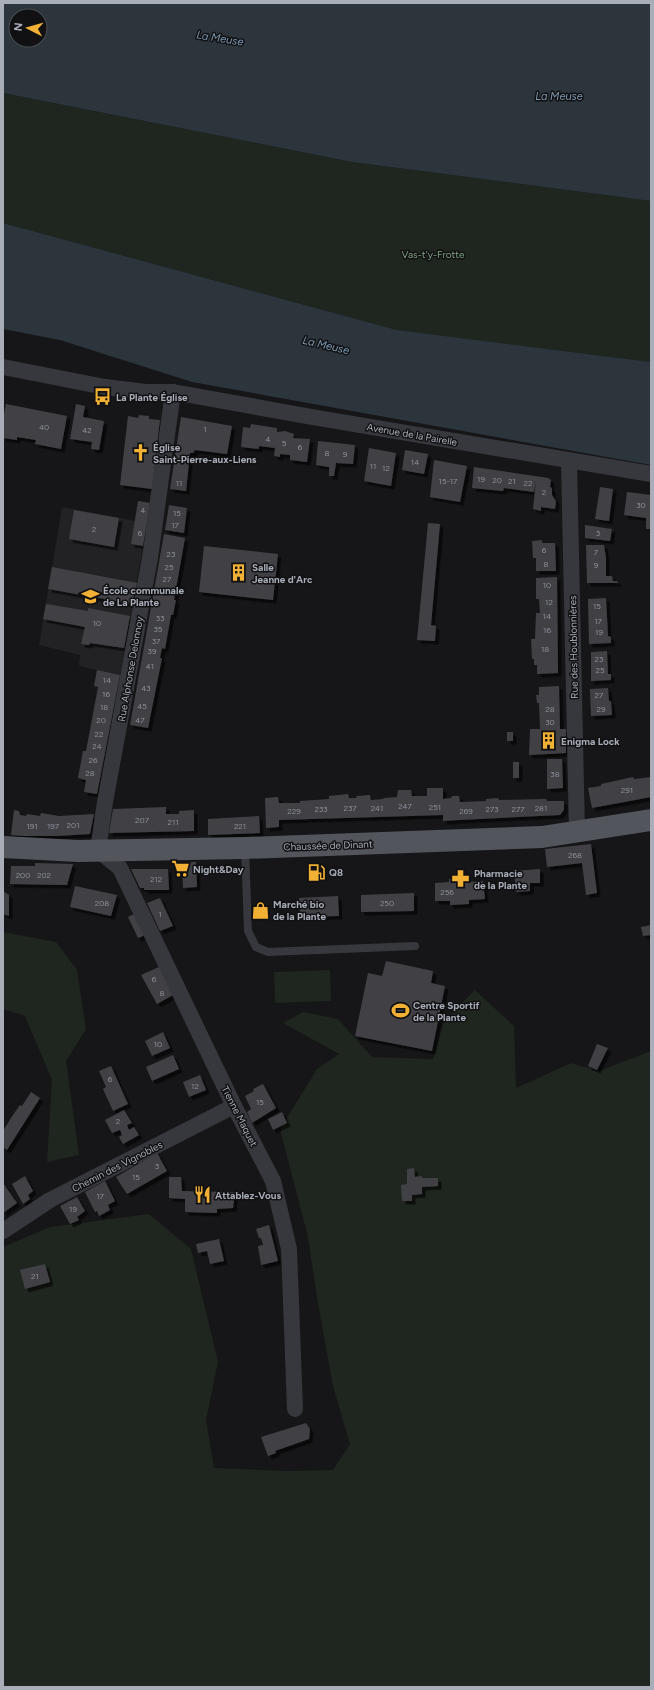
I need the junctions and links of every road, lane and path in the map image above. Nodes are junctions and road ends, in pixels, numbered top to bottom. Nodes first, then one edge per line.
1 (3, 367) edge
2 (173, 392) junction
3 (569, 461) junction
4 (651, 474) edge
5 (651, 820) edge
6 (577, 833) junction
7 (3, 847) edge
8 (245, 848) junction
9 (98, 850) junction
10 (415, 946) dead end
11 (234, 1106) junction
12 (3, 1231) edge
13 (295, 1409) dead end

1 - 2 street, Avenue de la Pairelle
2 - 3 street, Avenue de la Pairelle
2 - 9 street, Rue Alphonse Delonnoy
3 - 4 street, Avenue de la Pairelle
3 - 6 street, Rue des Houblonnières
5 - 6 main road, Chaussée de Dinant
6 - 8 main road, Chaussée de Dinant
7 - 9 main road, Chaussée de Dinant
8 - 9 main road, Chaussée de Dinant
8 - 10 lane
9 - 11 street, Tienne Maquet
11 - 12 street, Chemin des Vignobles
11 - 13 street, Tienne Maquet

